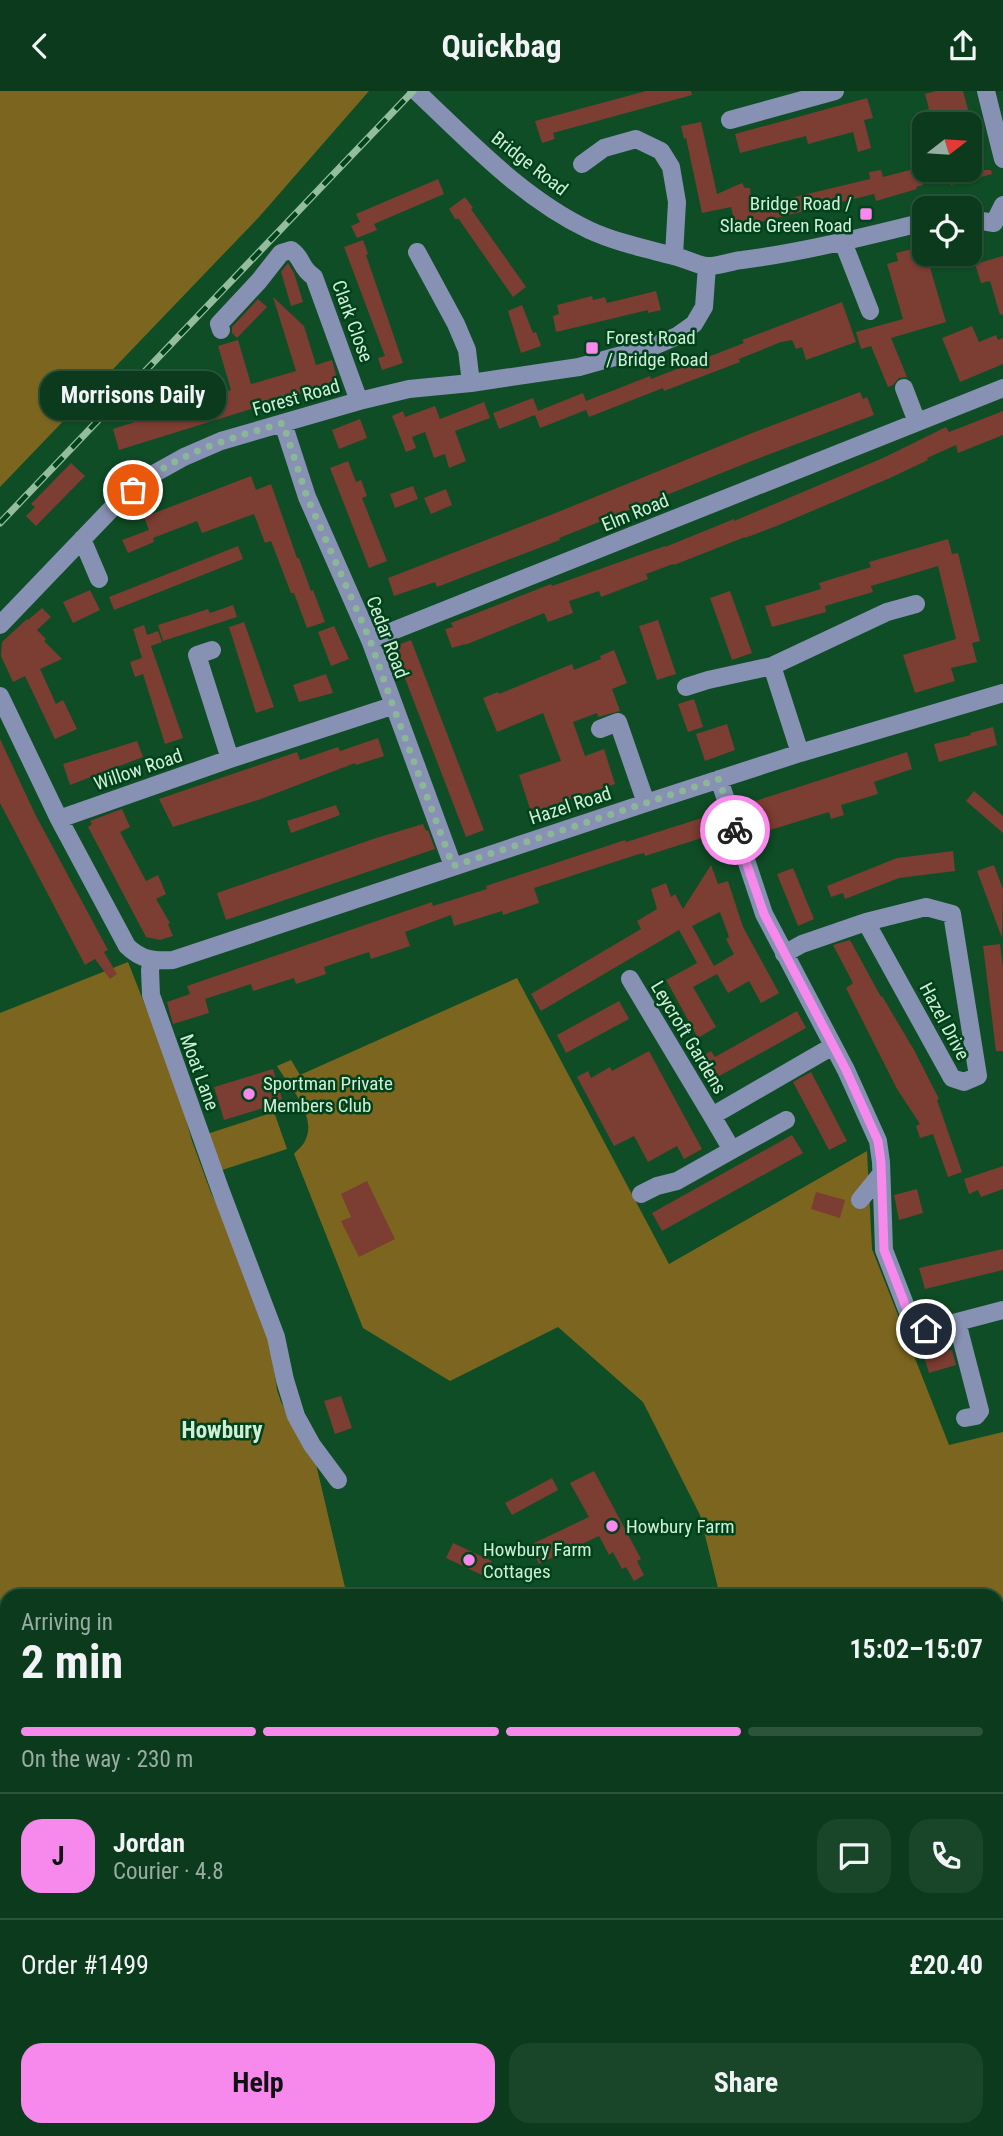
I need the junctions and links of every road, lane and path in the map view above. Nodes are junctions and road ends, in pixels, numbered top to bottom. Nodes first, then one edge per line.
1 (416, 91) edge
2 (835, 91) edge
3 (992, 92) edge
4 (730, 120) dead end
5 (1003, 159) edge
6 (582, 164) dead end
7 (1003, 205) edge
8 (912, 225) edge
9 (999, 226) edge
10 (843, 242) junction
11 (417, 252) dead end
12 (674, 255) junction
13 (707, 267) junction
14 (870, 311) dead end
15 (220, 330) dead end
16 (471, 383) junction
17 (904, 388) dead end
18 (1003, 388) edge
19 (359, 401) junction
20 (917, 422) junction
21 (283, 423) junction
22 (82, 539) junction
23 (99, 579) dead end
24 (916, 604) dead end
25 (0, 625) edge
26 (370, 640) junction
27 (197, 655) dead end
28 (772, 666) junction
29 (686, 687) dead end
30 (1003, 694) edge
31 (1, 703) edge
32 (393, 706) junction
33 (600, 729) dead end
34 (800, 753) junction
35 (230, 759) junction
36 (719, 779) junction
37 (646, 803) junction
38 (59, 819) junction
39 (453, 866) junction
40 (866, 922) junction
41 (784, 954) junction
42 (152, 961) junction
43 (630, 979) dead end
44 (833, 1046) junction
45 (712, 1116) junction
46 (786, 1120) dead end
47 (732, 1150) junction
48 (881, 1174) junction
49 (641, 1194) dead end
50 (860, 1200) dead end
51 (1003, 1310) edge
52 (957, 1322) junction
53 (965, 1418) dead end
54 (338, 1480) dead end

1 - 12 street, Bridge Road
2 - 4 street
3 - 5 street
6 - 12 street, Bridge Road
7 - 9 street
8 - 10 street
10 - 13 street
10 - 14 street
11 - 16 street
12 - 13 street, Bridge Road
13 - 16 street, Forest Road
15 - 19 street, Clark Close
16 - 19 street, Forest Road
17 - 20 street
18 - 20 street, Elm Road
19 - 21 street, Forest Road
20 - 26 street, Elm Road
21 - 22 street, Forest Road
21 - 26 street, Cedar Road
22 - 23 street
22 - 25 street, Forest Road
24 - 28 street
26 - 32 street, Cedar Road
27 - 35 street
28 - 29 street
28 - 34 street
30 - 34 street, Hazel Road
31 - 38 street
32 - 35 street, Willow Road
32 - 39 street, Cedar Road
33 - 37 street
34 - 36 street, Hazel Road
35 - 38 street, Willow Road
36 - 37 street, Hazel Road
36 - 41 street
37 - 39 street, Hazel Road
38 - 42 street
39 - 42 street, Hazel Road
40 - 40 street, Hazel Drive
40 - 41 street, Hazel Drive
41 - 44 street
42 - 54 street, Moat Lane
43 - 45 street, Leycroft Gardens
44 - 45 street, Leycroft Gardens
44 - 48 street
45 - 47 street, Leycroft Gardens
46 - 47 street
47 - 49 street
48 - 50 street
48 - 52 street
51 - 52 street
52 - 53 street

